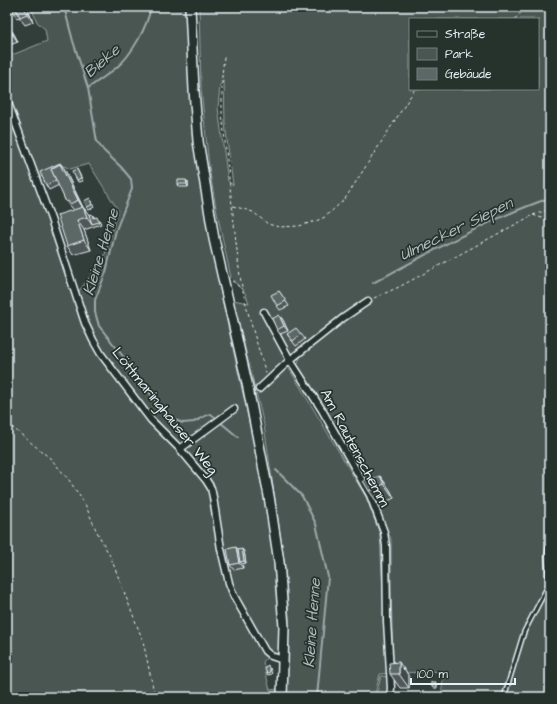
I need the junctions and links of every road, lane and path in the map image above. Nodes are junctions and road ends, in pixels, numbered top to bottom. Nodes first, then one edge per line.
1 (190, 7) edge
2 (526, 7) edge
3 (517, 18) edge
4 (224, 57) dead end
5 (414, 90) edge
6 (7, 100) edge
7 (233, 206) junction
8 (550, 208) edge
9 (533, 215) junction
10 (550, 221) edge
11 (229, 278) dead end
12 (242, 290) junction
13 (368, 301) joint
14 (264, 312) dead end
15 (290, 360) junction
16 (268, 380) junction
17 (259, 390) tunnel mouth
18 (234, 409) tunnel mouth
19 (7, 423) edge
20 (180, 449) junction
21 (550, 451) edge
22 (550, 460) edge
23 (550, 530) edge
24 (283, 660) junction
25 (282, 696) edge
26 (155, 697) edge
27 (390, 697) edge
28 (504, 697) edge

1 - 24 main road
2 - 3 path
4 - 7 path
5 - 7 path
6 - 20 street, Löttmaringhauser Weg
7 - 12 path
8 - 9 path
9 - 10 path
9 - 13 path
11 - 12 path
12 - 16 path
13 - 15 street
14 - 15 street
15 - 16 street
15 - 27 street, Am Rautenschemm
16 - 17 street
18 - 20 street
19 - 26 path
20 - 24 street, Löttmaringhauser Weg
21 - 22 lane
23 - 28 lane
24 - 25 main road

